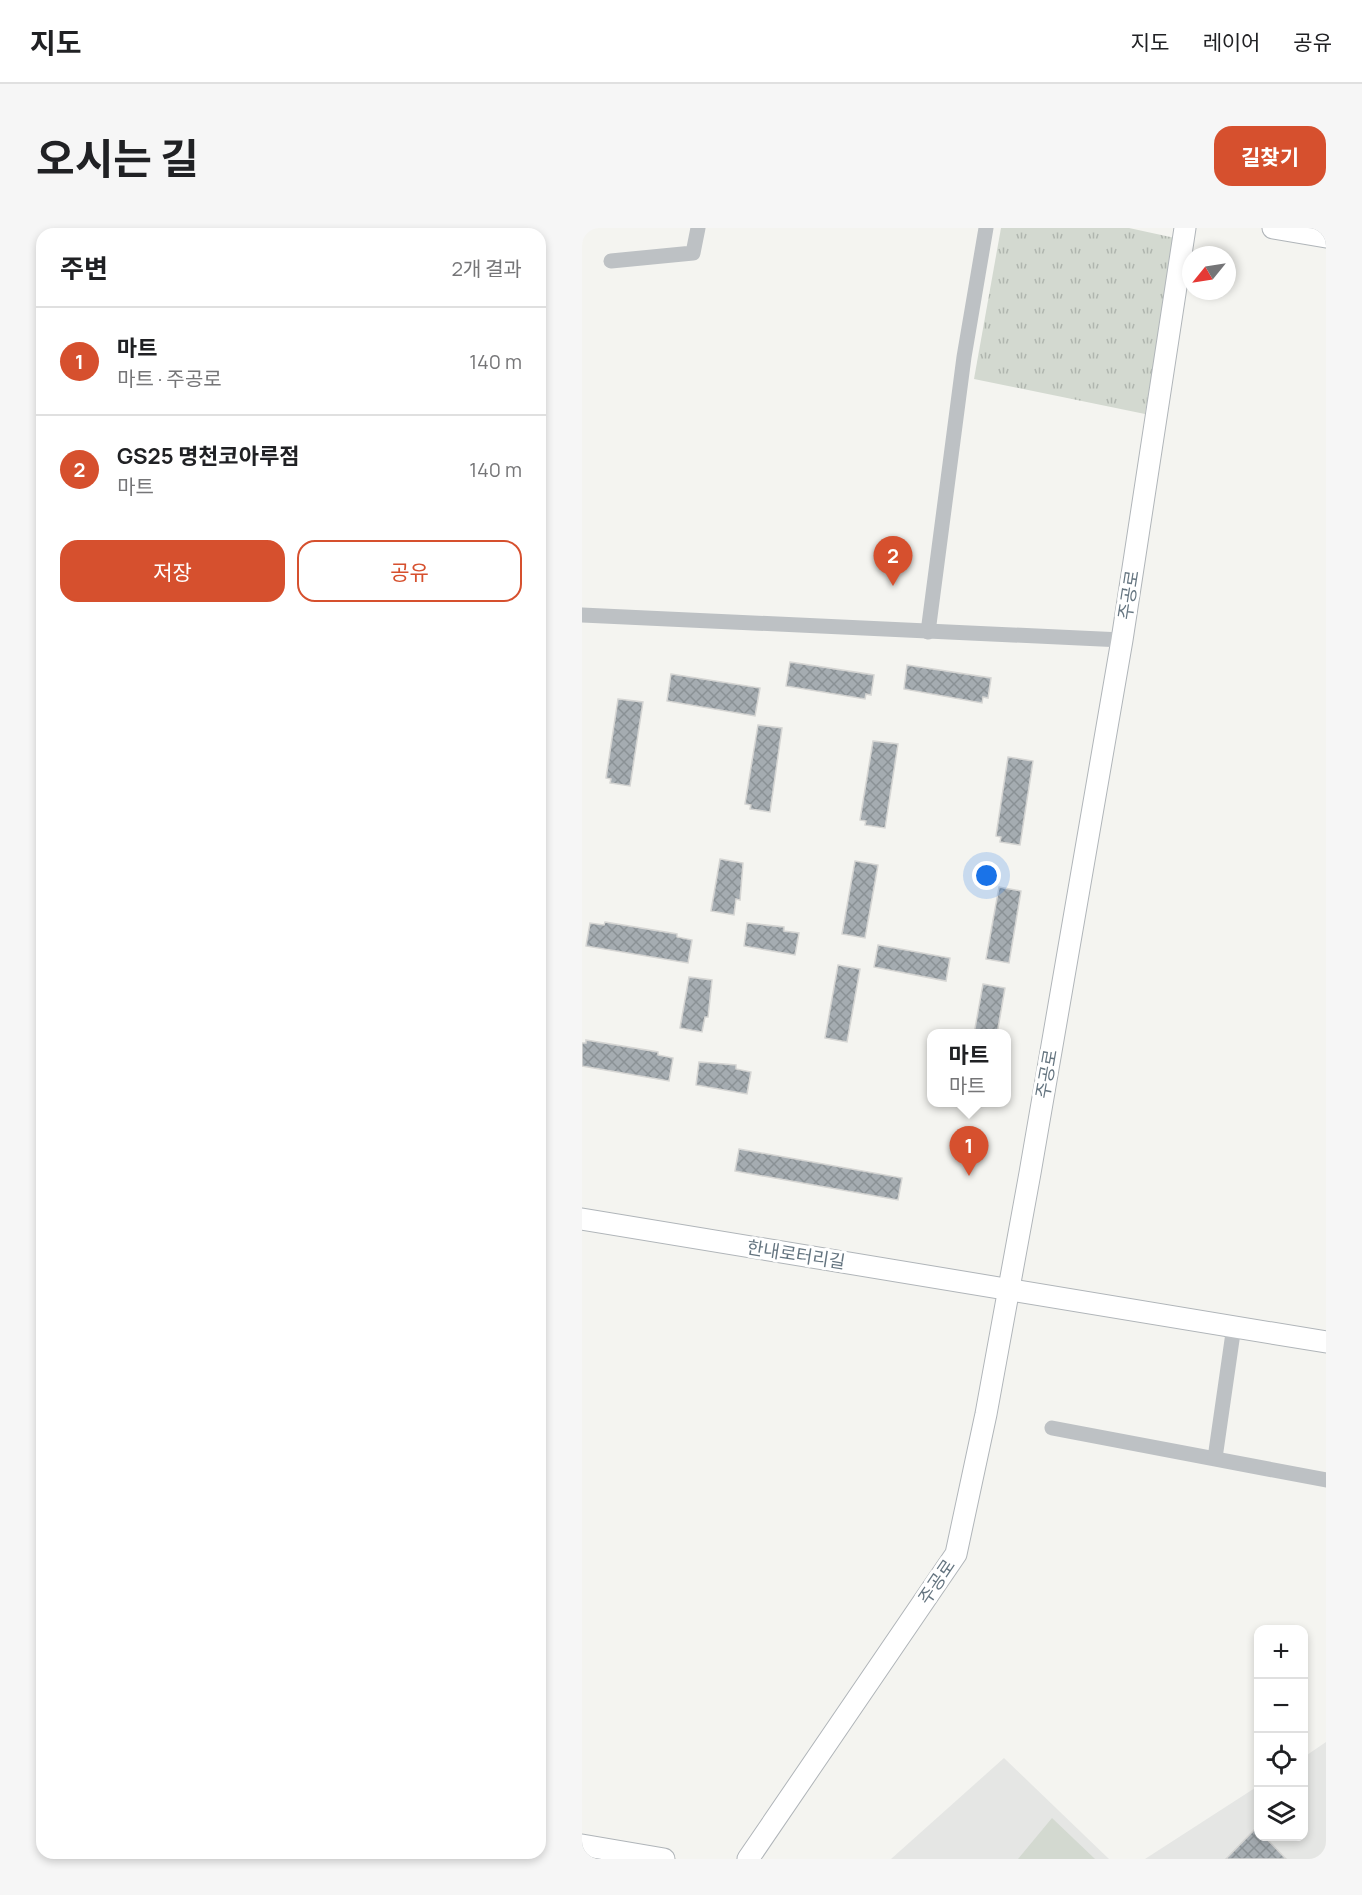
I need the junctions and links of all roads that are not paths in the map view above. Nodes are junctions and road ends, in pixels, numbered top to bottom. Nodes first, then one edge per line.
1 (698, 228) edge
2 (986, 228) edge
3 (1185, 228) edge
4 (1274, 228) edge
5 (1326, 237) edge
6 (611, 261) dead end
7 (582, 615) edge
8 (928, 632) junction
9 (1122, 640) junction
10 (582, 1220) edge
11 (1010, 1290) junction
12 (1234, 1326) junction
13 (1326, 1342) edge
14 (1052, 1428) dead end
15 (1215, 1458) junction
16 (1326, 1480) edge
17 (582, 1845) edge
18 (664, 1859) edge
19 (748, 1859) edge

1 - 6 street
2 - 8 street
3 - 9 street, 주공로
4 - 5 street
7 - 8 street
8 - 9 street
9 - 11 street, 주공로
10 - 11 street, 한내로터리길
11 - 12 street, 한내로터리길
11 - 19 street, 주공로
12 - 13 street, 한내로터리길
12 - 15 street
14 - 15 street
15 - 16 street
17 - 18 street

